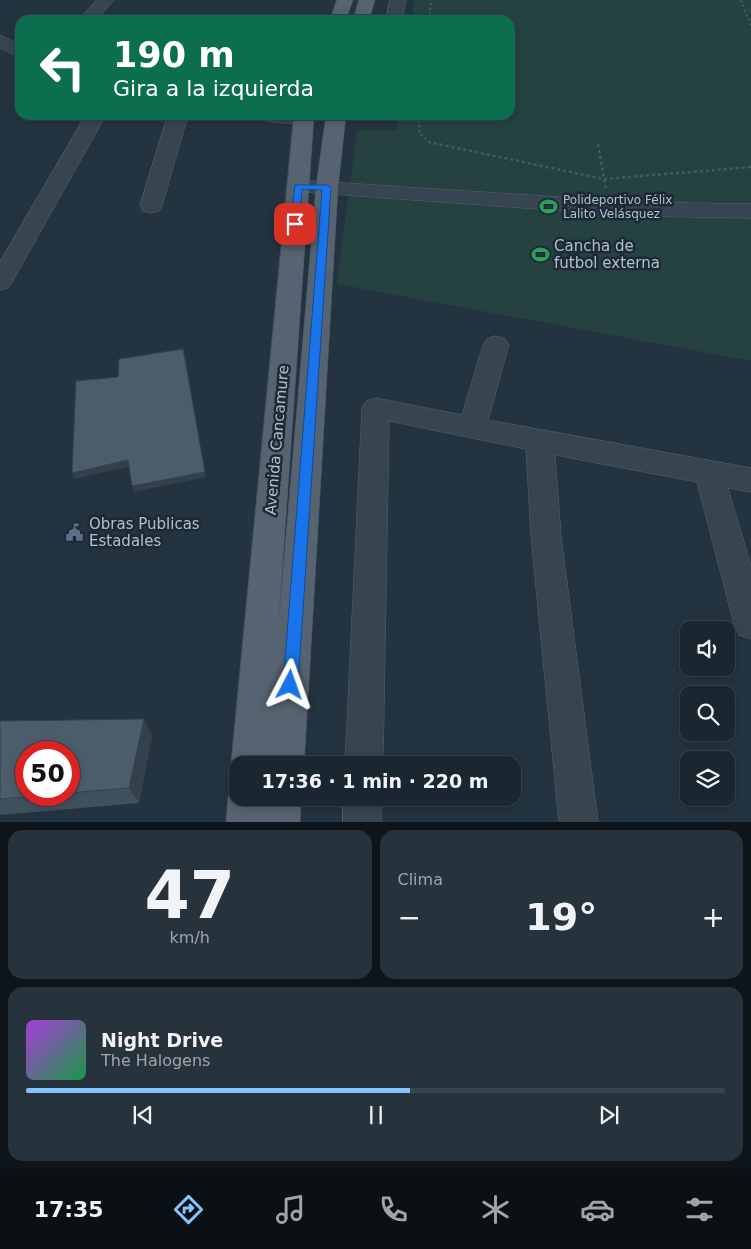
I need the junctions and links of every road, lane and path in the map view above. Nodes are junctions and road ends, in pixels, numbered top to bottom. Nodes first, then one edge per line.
1 (106, 0) edge
2 (345, 0) edge
3 (367, 0) edge
4 (398, 0) edge
5 (432, 0) edge
6 (742, 0) edge
7 (92, 15) edge
8 (340, 15) edge
9 (362, 15) edge
10 (395, 15) edge
11 (429, 15) edge
12 (751, 26) edge
13 (93, 120) edge
14 (177, 120) edge
15 (304, 120) edge
16 (335, 120) edge
17 (419, 120) edge
18 (598, 144) dead end
19 (751, 168) edge
20 (604, 178) junction
21 (298, 186) junction
22 (327, 187) junction
23 (151, 206) dead end
24 (609, 207) junction
25 (751, 212) edge
26 (1, 280) edge
27 (496, 345) dead end
28 (472, 427) junction
29 (540, 441) junction
30 (709, 472) junction
31 (751, 480) edge
32 (751, 624) edge
33 (251, 756) edge
34 (286, 756) edge
35 (364, 756) edge
36 (246, 806) edge
37 (281, 806) edge
38 (362, 806) edge
39 (245, 822) edge
40 (280, 822) edge
41 (362, 822) edge
42 (578, 822) edge

1 - 7 street
2 - 8 main road
3 - 9 main road
4 - 10 street
5 - 11 path
6 - 12 path
13 - 26 street
14 - 23 street
15 - 21 main road, Avenida Cancamure
16 - 22 main road, Avenida Cancamure
17 - 20 path
18 - 20 path
19 - 20 path
20 - 24 path
21 - 22 street
21 - 33 main road, Avenida Cancamure
22 - 24 street
22 - 34 main road, Avenida Cancamure
24 - 25 street
27 - 28 street
28 - 29 street
28 - 35 street
29 - 30 street
29 - 42 street
30 - 31 street
30 - 32 street
36 - 39 main road
37 - 40 main road
38 - 41 street

